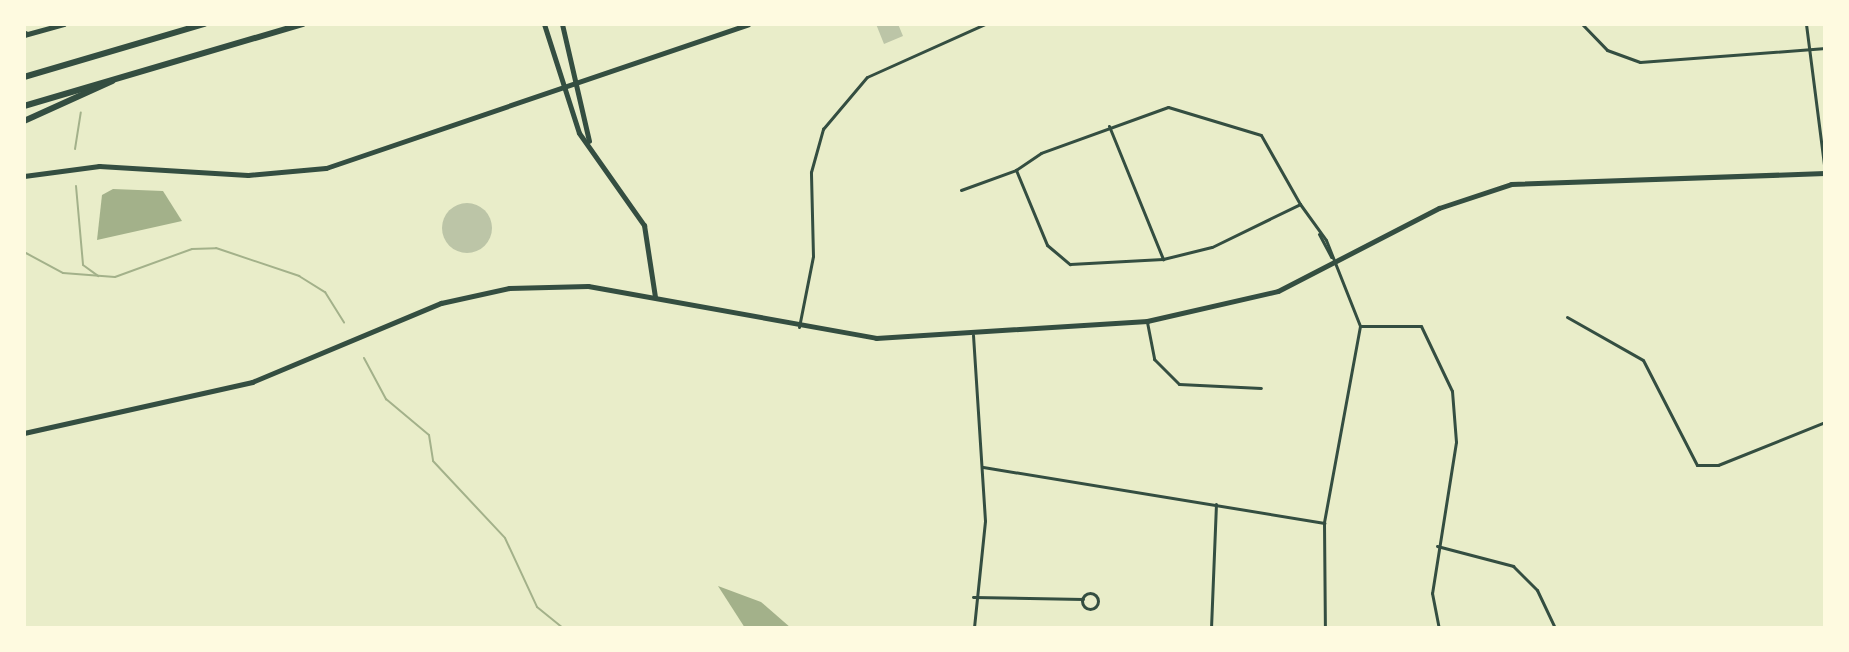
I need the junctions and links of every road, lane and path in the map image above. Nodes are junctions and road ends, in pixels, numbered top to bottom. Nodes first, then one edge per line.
1 (64, 24) edge
2 (204, 24) edge
3 (303, 24) edge
4 (544, 24) edge
5 (562, 24) edge
6 (748, 24) edge
7 (985, 24) edge
8 (1582, 24) edge
9 (1806, 24) edge
10 (25, 35) edge
11 (1825, 48) edge
12 (1809, 50) junction
13 (134, 72) junction
14 (24, 77) edge
15 (581, 87) junction
16 (565, 92) junction
17 (24, 106) edge
18 (24, 121) edge
19 (1109, 126) junction
20 (589, 141) junction
21 (1016, 170) junction
22 (1825, 173) edge
23 (24, 176) edge
24 (961, 190) dead end
25 (1300, 204) junction
26 (1163, 259) junction
27 (1334, 259) junction
28 (655, 297) junction
29 (1567, 317) dead end
30 (1147, 321) junction
31 (1360, 326) junction
32 (799, 327) junction
33 (973, 335) junction
34 (1261, 388) dead end
35 (1825, 422) edge
36 (24, 433) edge
37 (983, 467) junction
38 (1216, 504) junction
39 (1324, 523) junction
40 (1437, 546) junction
41 (973, 597) junction
42 (1083, 599) dead end
43 (974, 628) edge
44 (1211, 628) edge
45 (1325, 628) edge
46 (1439, 628) edge
47 (1555, 628) edge

1 - 10 main road
2 - 14 highway
3 - 13 highway
4 - 16 main road
5 - 15 main road
6 - 15 main road
7 - 32 street
8 - 12 street
9 - 12 street
11 - 12 street
12 - 22 street
13 - 17 highway
13 - 18 highway
15 - 16 main road
15 - 20 main road
16 - 20 main road
16 - 23 main road
19 - 21 street
19 - 25 street
19 - 26 street
20 - 28 main road
21 - 24 street
21 - 26 street
22 - 27 main road
25 - 26 street
25 - 27 street
27 - 30 main road
27 - 31 street
28 - 32 main road
28 - 36 main road
29 - 35 street
30 - 33 main road
30 - 34 street
31 - 39 street
31 - 40 street
32 - 33 main road
33 - 37 street
37 - 38 street
37 - 41 street
38 - 39 street
38 - 44 street
39 - 45 street
40 - 46 street
40 - 47 street
41 - 42 street
41 - 43 street

